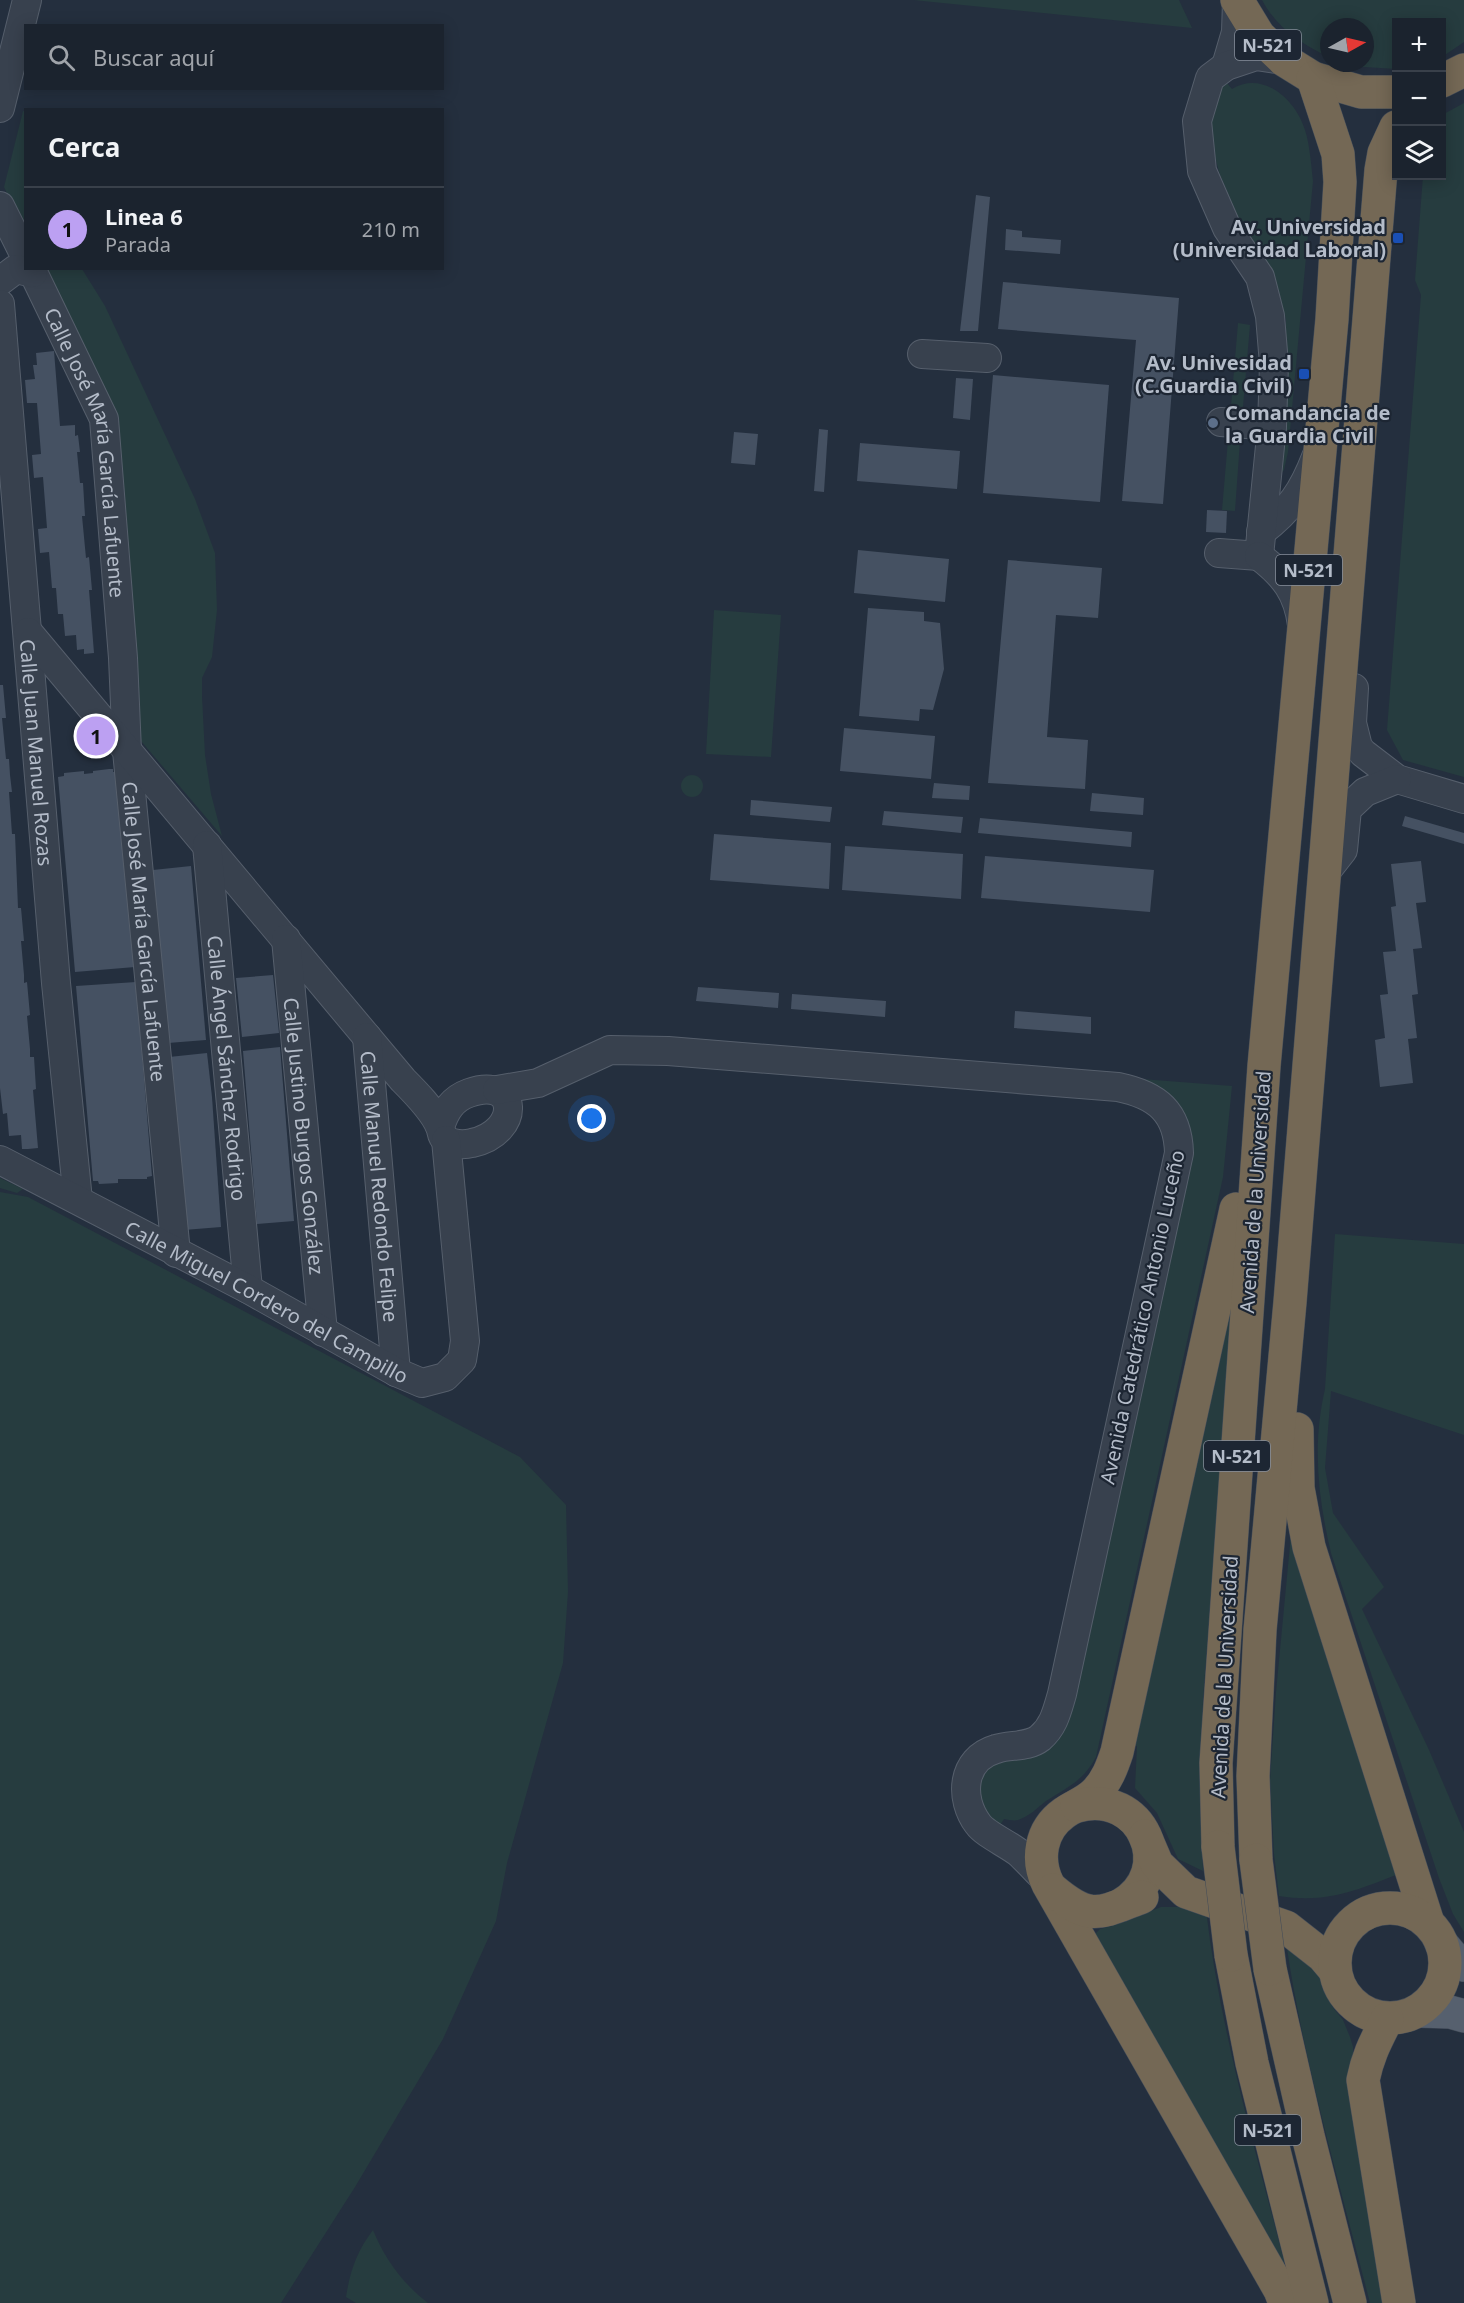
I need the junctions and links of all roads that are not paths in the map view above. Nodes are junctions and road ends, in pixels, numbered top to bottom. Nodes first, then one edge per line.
1 (25, 0) edge
2 (1237, 0) edge
3 (0, 18) edge
4 (1284, 60) junction
5 (6, 61) edge
6 (1226, 66) junction
7 (1464, 70) edge
8 (1313, 78) junction
9 (1446, 79) edge
10 (1392, 92) edge
11 (0, 108) edge
12 (1392, 136) edge
13 (0, 206) edge
14 (24, 255) edge
15 (24, 268) edge
16 (31, 270) edge
17 (0, 281) edge
18 (0, 304) edge
19 (922, 354) dead end
20 (987, 358) dead end
21 (1221, 422) dead end
22 (1272, 426) junction
23 (1321, 444) junction
24 (10, 532) edge
25 (1260, 544) junction
26 (1219, 553) dead end
27 (1347, 589) junction
28 (28, 632) junction
29 (1303, 638) junction
30 (75, 686) junction
31 (33, 698) junction
32 (127, 751) junction
33 (1397, 779) junction
34 (1464, 799) edge
35 (174, 807) junction
36 (135, 829) junction
37 (207, 845) junction
38 (1325, 873) junction
39 (286, 939) junction
40 (367, 1037) junction
41 (1264, 1066) junction
42 (538, 1083) junction
43 (497, 1090) junction
44 (507, 1117) junction
45 (451, 1129) junction
46 (72, 1138) junction
47 (0, 1160) edge
48 (44, 1183) junction
49 (78, 1200) junction
50 (176, 1252) junction
51 (248, 1289) junction
52 (1290, 1302) junction
53 (323, 1332) junction
54 (396, 1372) junction
55 (1065, 1814) junction
56 (1145, 1836) junction
57 (1004, 1842) junction
58 (1049, 1884) junction
59 (1186, 1892) junction
60 (1121, 1905) junction
61 (1351, 1923) junction
62 (1286, 1927) junction
63 (1434, 1933) junction
64 (1464, 1965) edge
65 (1335, 1969) junction
66 (1403, 2015) junction
67 (1464, 2016) edge
68 (1286, 2303) edge
69 (1312, 2303) edge
70 (1350, 2303) edge
71 (1398, 2303) edge

1 - 3 street
1 - 5 street
2 - 4 highway, N-521
2 - 6 street
4 - 6 street
4 - 8 highway, N-521
5 - 11 street
6 - 22 street
7 - 9 highway
8 - 10 highway, N-521
8 - 23 highway, Avenida de la Universidad / N-521
12 - 27 highway, Avenida de la Universidad / N-521
13 - 14 street, Calle José María García Lafuente
15 - 17 street
16 - 32 street, Calle José María García Lafuente
18 - 24 street, Calle Juan Manuel Rozas
19 - 20 street
21 - 22 street
22 - 25 street
23 - 25 street
23 - 29 highway, Avenida de la Universidad / N-521
24 - 28 street, Calle Juan Manuel Rozas
25 - 26 street
25 - 29 street
27 - 33 street
27 - 38 highway, Avenida de la Universidad / N-521
28 - 30 street
28 - 31 street, Calle Juan Manuel Rozas
29 - 41 highway, Avenida de la Universidad / N-521
30 - 31 street
30 - 32 street
31 - 46 street, Calle Juan Manuel Rozas
32 - 35 street
32 - 36 street, Calle José María García Lafuente
33 - 34 street
33 - 38 street
35 - 36 street
35 - 37 street
36 - 50 street, Calle José María García Lafuente
37 - 39 street
37 - 51 street, Calle Ángel Sánchez Rodrigo
38 - 52 highway, Avenida de la Universidad / N-521
39 - 40 street
39 - 53 street, Calle Justino Burgos González
40 - 45 street
40 - 54 street, Calle Manuel Redondo Felipe
41 - 55 highway
41 - 69 highway, Avenida de la Universidad / N-521, bridge
42 - 43 street, Avenida Catedrático Antonio Luceño
42 - 44 street, Avenida Catedrático Antonio Luceño
42 - 57 street, Avenida Catedrático Antonio Luceño
43 - 44 street
43 - 45 street
44 - 45 street
45 - 54 street, Calle Miguel Cordero del Campillo
46 - 48 street
46 - 49 street, Calle Juan Manuel Rozas
47 - 48 street, Calle Miguel Cordero del Campillo
48 - 49 street, Calle Miguel Cordero del Campillo
49 - 50 street, Calle Miguel Cordero del Campillo
50 - 51 street, Calle Miguel Cordero del Campillo
51 - 53 street, Calle Miguel Cordero del Campillo
52 - 63 highway
52 - 70 highway, Avenida de la Universidad / N-521, bridge
53 - 54 street, Calle Miguel Cordero del Campillo
55 - 56 highway
55 - 57 street
55 - 58 highway
56 - 59 highway
56 - 60 highway
57 - 58 street, Avenida Catedrático Antonio Luceño
58 - 60 highway
58 - 68 highway
59 - 60 highway
59 - 62 highway
61 - 62 highway
61 - 63 highway
61 - 65 highway
62 - 65 highway
63 - 64 main road
63 - 66 highway
65 - 66 highway
66 - 67 main road
66 - 71 highway

